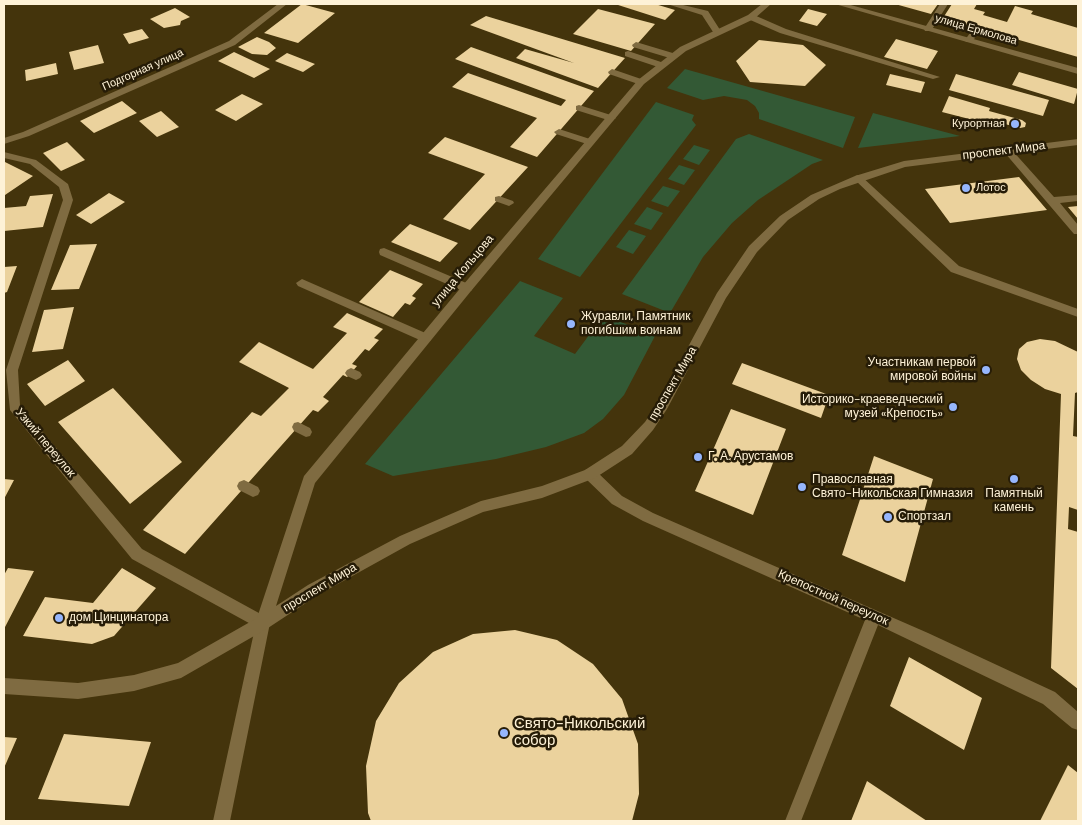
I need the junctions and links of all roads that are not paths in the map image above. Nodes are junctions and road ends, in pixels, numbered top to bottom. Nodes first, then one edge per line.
1 (283, 4) edge
2 (671, 4) edge
3 (767, 4) edge
4 (838, 4) edge
5 (944, 4) edge
6 (750, 16) junction
7 (978, 28) dead end
8 (928, 29) junction
9 (718, 33) junction
10 (970, 40) junction
11 (636, 45) dead end
12 (628, 54) dead end
13 (673, 56) junction
14 (661, 64) junction
15 (1078, 71) edge
16 (612, 72) dead end
17 (936, 77) dead end
18 (641, 82) junction
19 (579, 108) dead end
20 (611, 118) junction
21 (559, 132) dead end
22 (4, 141) edge
23 (590, 142) junction
24 (1078, 142) edge
25 (1008, 151) junction
26 (4, 155) edge
27 (858, 178) junction
28 (1078, 198) edge
29 (1052, 201) junction
30 (1078, 231) edge
31 (384, 252) dead end
32 (302, 283) dead end
33 (467, 288) junction
34 (1078, 313) edge
35 (426, 338) junction
36 (590, 474) junction
37 (874, 616) junction
38 (263, 623) junction
39 (4, 686) edge
40 (1078, 722) edge
41 (221, 821) edge
42 (793, 821) edge

1 - 22 street, Подгорная улица
2 - 9 street
3 - 6 street, улица Кольцова
4 - 8 street, улица Ермолова
5 - 8 street
6 - 9 street, улица Кольцова
6 - 17 street
7 - 10 street
8 - 10 street, улица Ермолова
9 - 13 street, улица Кольцова
10 - 15 street, улица Ермолова
11 - 13 street
12 - 14 street
13 - 14 street, улица Кольцова
14 - 18 street, улица Кольцова
16 - 18 street
18 - 20 street, улица Кольцова
19 - 20 street
20 - 23 street, улица Кольцова
21 - 23 street
23 - 33 street, улица Кольцова
24 - 25 street, проспект Мира
25 - 27 street, проспект Мира
25 - 29 street
26 - 38 street, Узкий переулок
27 - 34 street
27 - 36 street, проспект Мира
28 - 29 street
29 - 30 street
31 - 33 street
32 - 35 street
33 - 35 street, улица Кольцова
35 - 38 street, улица Кольцова
36 - 37 street, Крепостной переулок
36 - 38 street, проспект Мира
37 - 40 street, Крепостной переулок
37 - 42 street
38 - 39 street, проспект Мира
38 - 41 street

